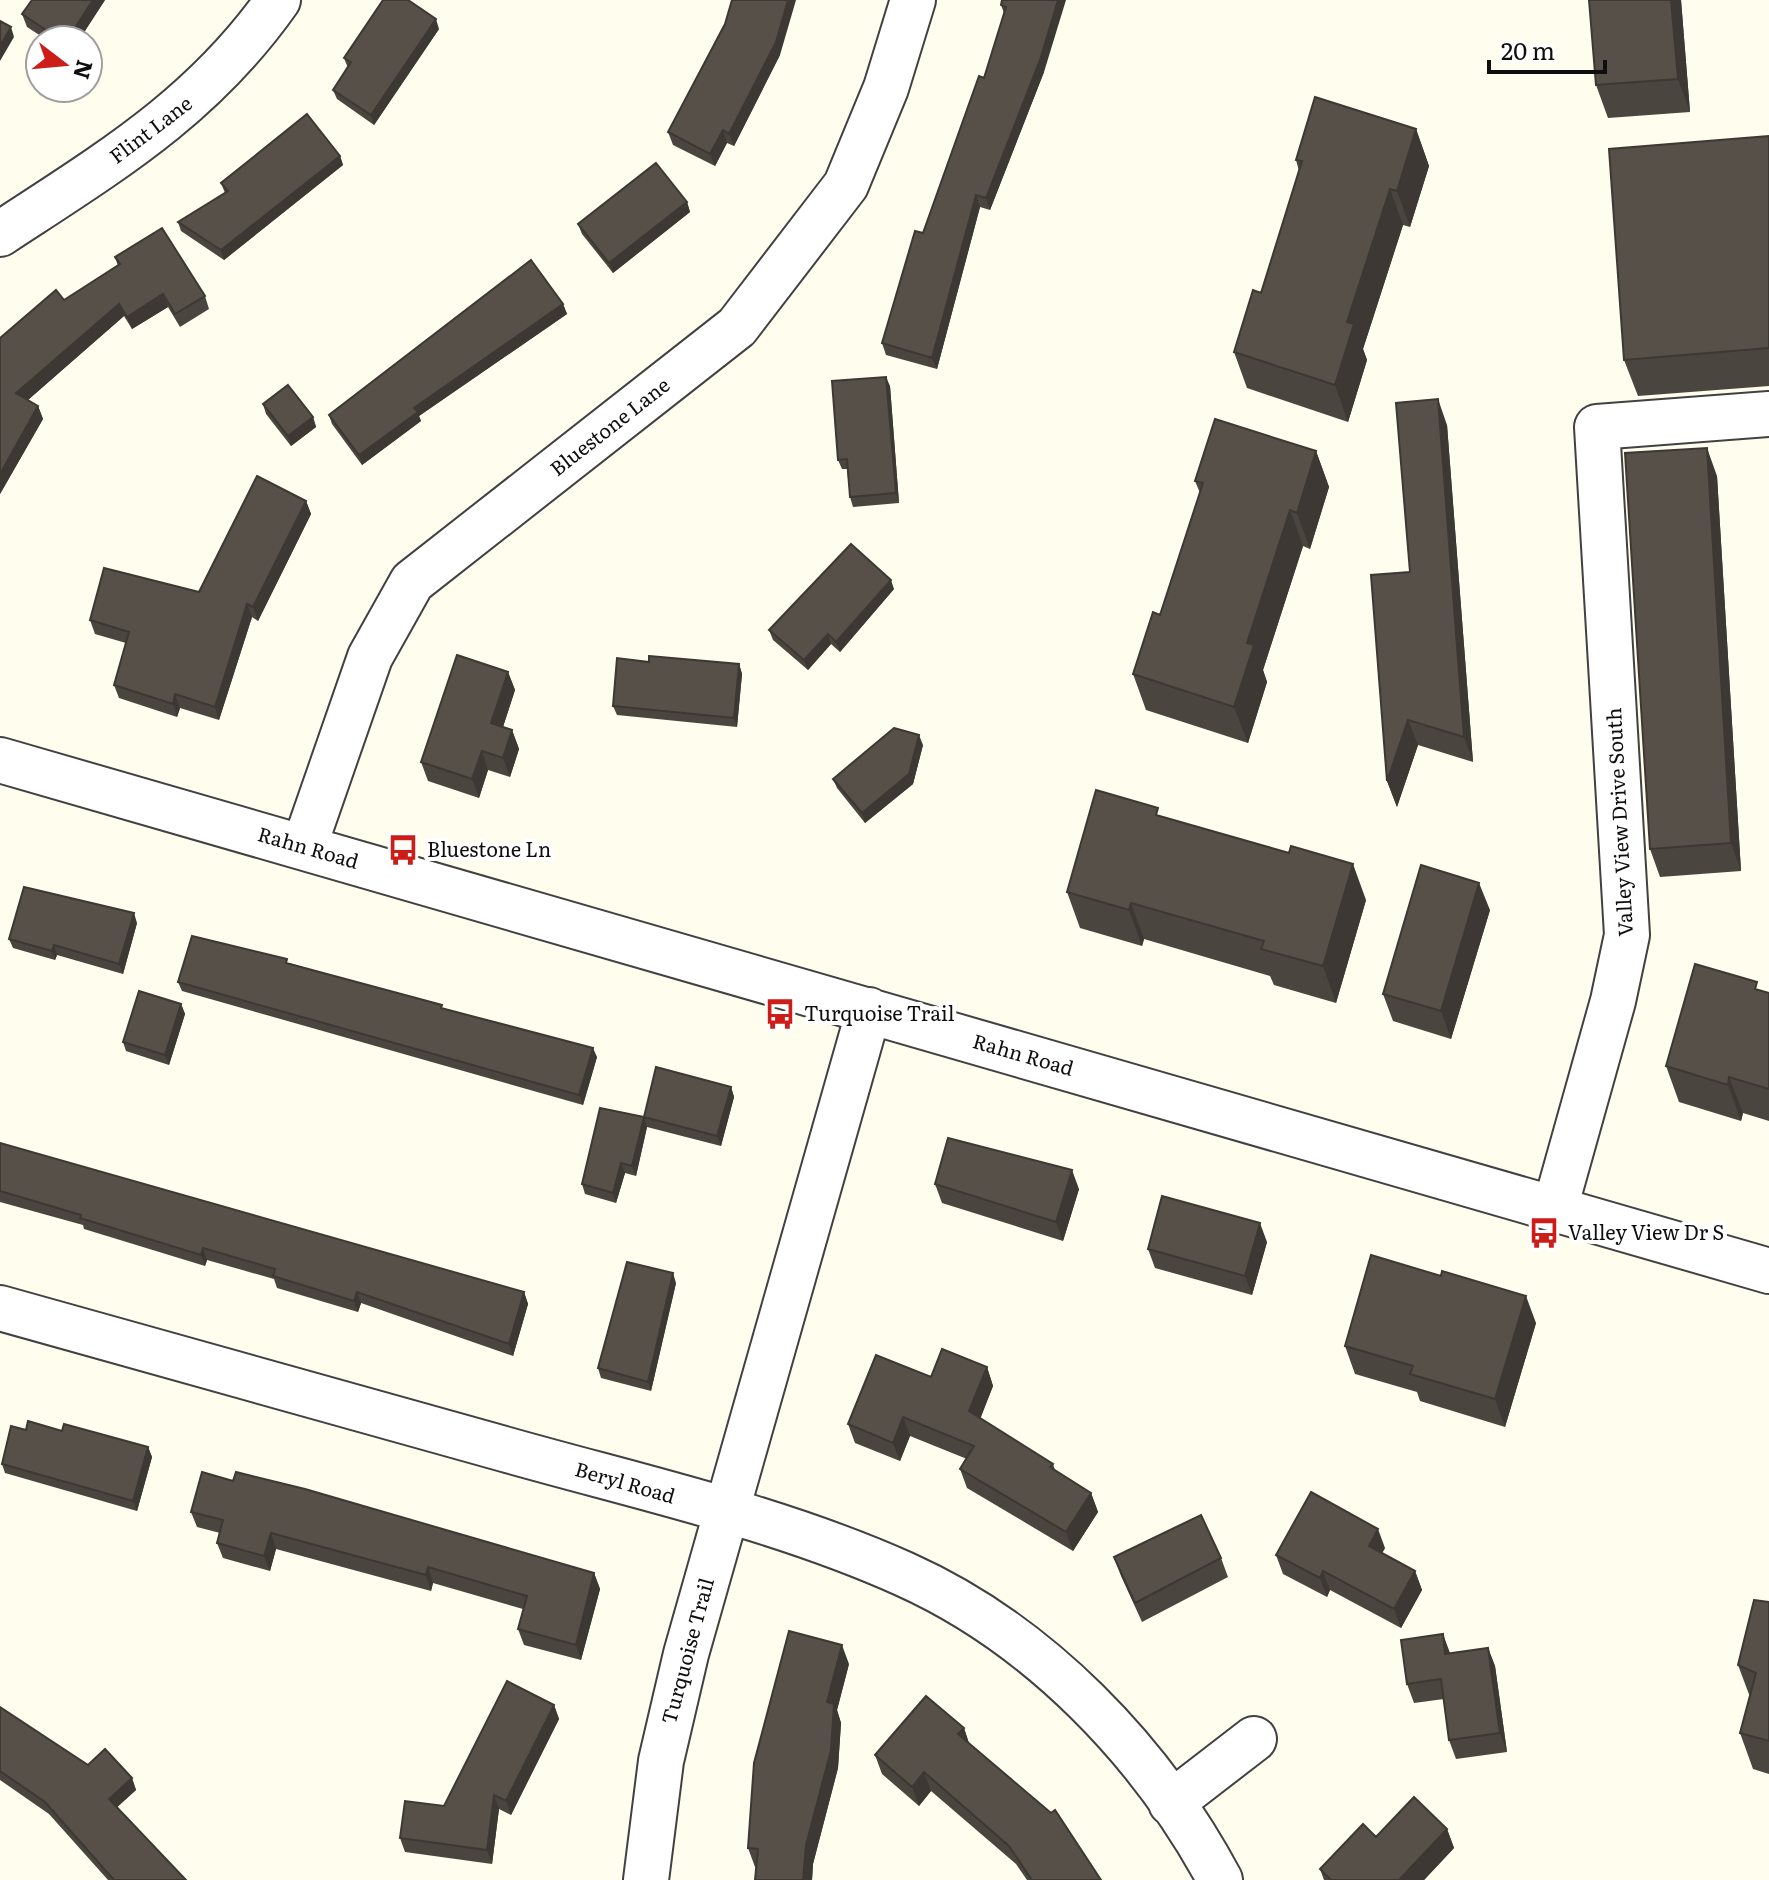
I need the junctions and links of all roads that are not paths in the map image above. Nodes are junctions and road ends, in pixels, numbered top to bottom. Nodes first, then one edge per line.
1 (278, 0) edge
2 (913, 0) edge
3 (0, 234) edge
4 (1769, 414) edge
5 (0, 760) edge
6 (304, 847) junction
7 (869, 1010) junction
8 (1555, 1208) junction
9 (1769, 1271) edge
10 (0, 1308) edge
11 (726, 1512) junction
12 (1254, 1739) dead end
13 (1171, 1803) junction
14 (646, 1880) edge
15 (1220, 1880) edge

1 - 3 street, Flint Lane
2 - 6 street, Bluestone Lane
4 - 8 street, Valley View Drive South
5 - 6 street, Rahn Road
6 - 7 street, Rahn Road
7 - 8 street, Rahn Road
7 - 11 street, Turquoise Trail
8 - 9 street, Rahn Road
10 - 11 street, Beryl Road
11 - 13 street, Beryl Road
11 - 14 street, Turquoise Trail
12 - 13 street
13 - 15 street, Beryl Road

